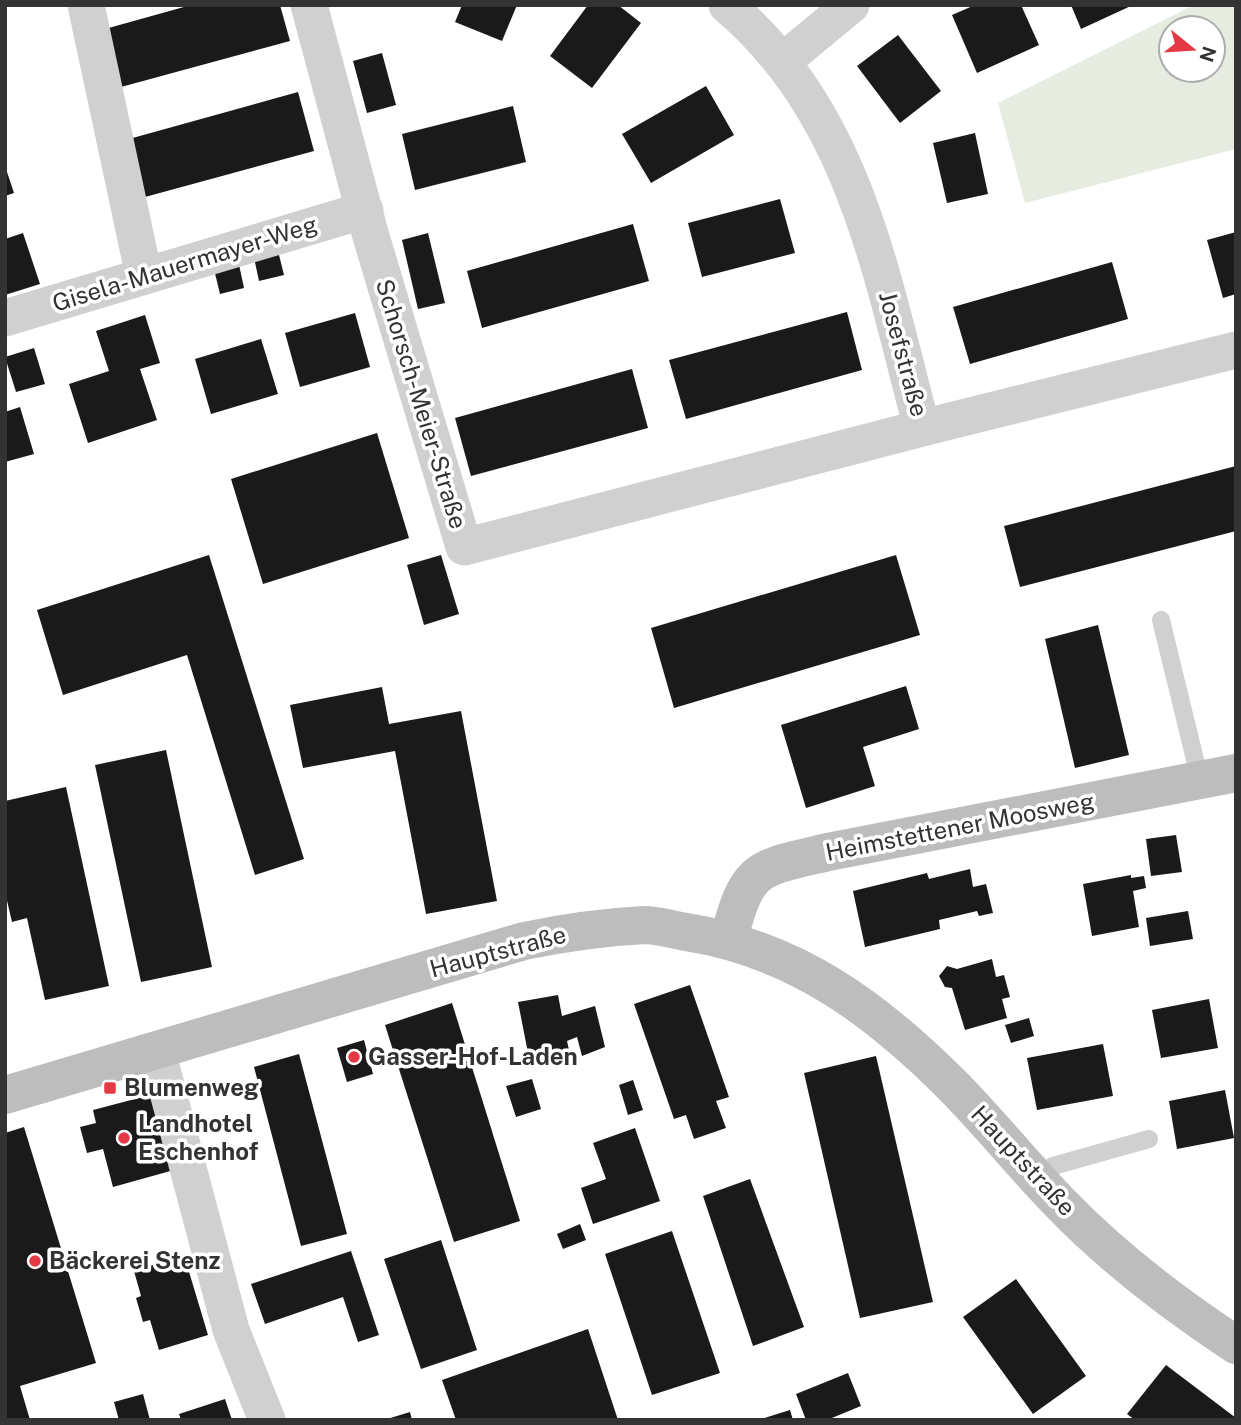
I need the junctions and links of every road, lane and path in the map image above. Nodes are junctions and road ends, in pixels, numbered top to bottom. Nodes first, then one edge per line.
1 (86, 5) edge
2 (309, 5) edge
3 (727, 5) edge
4 (851, 5) edge
5 (782, 62) junction
6 (365, 210) junction
7 (144, 276) junction
8 (5, 318) edge
9 (1236, 350) edge
10 (922, 428) junction
11 (1161, 620) dead end
12 (1218, 777) edge
13 (729, 938) junction
14 (157, 1051) junction
15 (5, 1095) edge
16 (1149, 1139) dead end
17 (1035, 1177) junction
18 (1236, 1345) edge
19 (267, 1420) edge

1 - 7 street
2 - 6 street, Schorsch-Meier-Straße
3 - 5 street, Josefstraße
4 - 5 street
5 - 10 street, Josefstraße
6 - 7 street, Gisela-Mauermayer-Weg
6 - 10 street, Schorsch-Meier-Straße
7 - 8 street, Gisela-Mauermayer-Weg
9 - 10 street, Josefstraße
11 - 12 lane
12 - 13 street, Heimstettener Moosweg
13 - 14 street, Hauptstraße
13 - 17 street, Hauptstraße
14 - 15 street, Hauptstraße
14 - 19 street
16 - 17 lane
17 - 18 street, Hauptstraße

